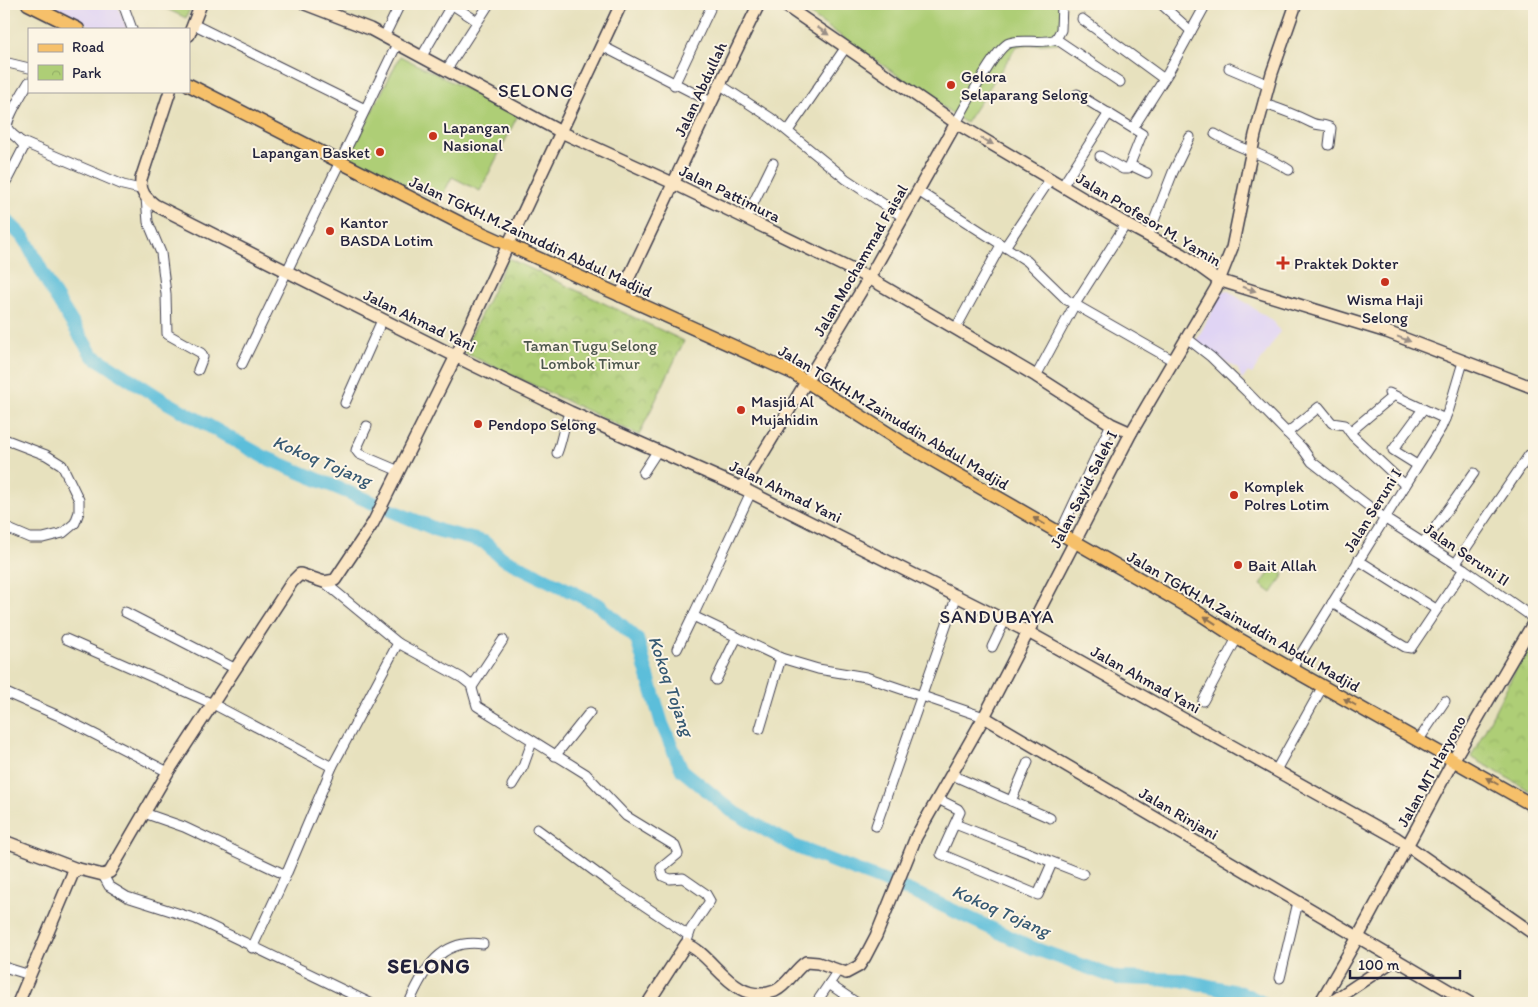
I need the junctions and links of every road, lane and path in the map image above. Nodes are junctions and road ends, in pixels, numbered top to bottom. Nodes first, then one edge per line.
1 (28, 4) edge
2 (123, 4) edge
3 (201, 4) edge
4 (305, 4) edge
5 (400, 4) edge
6 (452, 4) edge
7 (489, 4) edge
8 (622, 4) edge
9 (759, 4) edge
10 (783, 4) edge
11 (1062, 4) edge
12 (1161, 4) edge
13 (1206, 4) edge
14 (1296, 4) edge
15 (710, 9) dead end
16 (1082, 19) dead end
17 (477, 21) junction
18 (59, 24) edge
19 (74, 28) edge
20 (132, 28) edge
21 (191, 30) edge
22 (1191, 31) junction
23 (384, 37) junction
24 (1056, 39) junction
25 (397, 44) junction
26 (602, 46) junction
27 (846, 46) junction
28 (422, 56) junction
29 (4, 62) edge
30 (28, 68) edge
31 (1229, 68) dead end
32 (448, 69) junction
33 (1164, 79) junction
34 (1120, 82) dead end
35 (28, 84) edge
36 (719, 84) junction
37 (674, 85) junction
38 (1269, 85) junction
39 (190, 86) edge
40 (170, 92) edge
41 (1077, 94) dead end
42 (711, 102) junction
43 (1264, 104) junction
44 (366, 109) junction
45 (1109, 113) junction
46 (956, 123) junction
47 (1133, 128) junction
48 (788, 131) junction
49 (561, 132) junction
50 (1215, 134) dead end
51 (1190, 137) dead end
52 (20, 141) junction
53 (1329, 145) dead end
54 (1252, 151) junction
55 (1100, 156) dead end
56 (339, 162) junction
57 (773, 163) dead end
58 (1130, 165) junction
59 (1289, 170) dead end
60 (1147, 173) dead end
61 (1052, 178) junction
62 (7, 180) dead end
63 (675, 184) junction
64 (1063, 185) junction
65 (918, 191) junction
66 (143, 193) junction
67 (903, 217) junction
68 (746, 218) junction
69 (1126, 224) junction
70 (1148, 236) junction
71 (506, 245) junction
72 (1003, 246) junction
73 (286, 272) junction
74 (869, 278) junction
75 (1218, 280) junction
76 (620, 296) junction
77 (1075, 304) junction
78 (382, 320) junction
79 (956, 328) junction
80 (1188, 338) junction
81 (456, 356) junction
82 (1174, 361) junction
83 (1463, 362) junction
84 (242, 364) dead end
85 (198, 370) dead end
86 (1036, 376) junction
87 (808, 381) junction
88 (1534, 388) edge
89 (345, 404) dead end
90 (1423, 409) junction
91 (570, 412) junction
92 (1446, 419) junction
93 (1111, 424) junction
94 (367, 426) dead end
95 (1350, 432) junction
96 (1130, 433) junction
97 (1287, 434) junction
98 (4, 439) edge
99 (658, 450) junction
100 (557, 453) dead end
101 (1529, 455) dead end
102 (1418, 465) junction
103 (643, 473) dead end
104 (1474, 473) dead end
105 (397, 475) junction
106 (1404, 485) junction
107 (747, 490) junction
108 (1384, 518) junction
109 (4, 527) edge
110 (1060, 533) junction
111 (1075, 541) junction
112 (1424, 543) junction
113 (1358, 560) junction
114 (1456, 563) junction
115 (1464, 569) junction
116 (324, 582) junction
117 (957, 595) junction
118 (1332, 603) junction
119 (1436, 609) junction
120 (124, 612) dead end
121 (693, 616) junction
122 (1533, 619) edge
123 (1005, 620) junction
124 (1028, 632) junction
125 (737, 637) junction
126 (1237, 638) junction
127 (66, 639) dead end
128 (503, 640) dead end
129 (398, 643) junction
130 (992, 647) dead end
131 (676, 649) dead end
132 (782, 658) junction
133 (1292, 668) junction
134 (236, 669) junction
135 (716, 680) dead end
136 (1323, 686) junction
137 (472, 688) junction
138 (4, 692) edge
139 (921, 695) junction
140 (1203, 701) dead end
141 (1445, 701) dead end
142 (213, 704) junction
143 (590, 712) dead end
144 (984, 717) junction
145 (760, 729) dead end
146 (1418, 741) junction
147 (532, 742) junction
148 (555, 756) junction
149 (1454, 759) junction
150 (1028, 762) dead end
151 (332, 767) junction
152 (1276, 770) junction
153 (168, 772) junction
154 (952, 775) junction
155 (512, 785) dead end
156 (938, 799) junction
157 (1011, 801) junction
158 (1534, 806) edge
159 (144, 813) junction
160 (1050, 818) dead end
161 (955, 824) junction
162 (876, 826) dead end
163 (537, 830) dead end
164 (4, 841) edge
165 (1408, 846) junction
166 (1052, 863) junction
167 (77, 869) junction
168 (1083, 874) dead end
169 (103, 875) junction
170 (286, 875) junction
171 (1298, 902) junction
172 (1534, 934) edge
173 (1358, 937) junction
174 (687, 940) junction
175 (483, 944) dead end
176 (252, 948) junction
177 (1396, 959) junction
178 (4, 967) edge
179 (837, 972) junction
180 (30, 975) junction
181 (1280, 978) dead end
182 (829, 984) junction
183 (18, 1003) edge
184 (370, 1003) edge
185 (409, 1003) edge
186 (648, 1003) edge
187 (816, 1003) edge
188 (857, 1003) edge
189 (1320, 1003) edge
190 (1330, 1003) edge
191 (1470, 1003) edge

1 - 18 main road
2 - 20 street
3 - 21 street
4 - 23 street, Jalan Pattimura
5 - 23 street
6 - 17 street
6 - 28 street
7 - 17 street
8 - 26 street
9 - 36 street, Jalan Abdullah
10 -> 27 street, Jalan Profesor M. Yamin
11 - 24 street
12 - 22 street
13 - 22 street
14 - 38 street, Jalan Sayid Saleh I
15 - 37 street
16 - 33 street
17 - 32 street
18 - 19 main road
21 - 44 street
22 - 33 street
23 - 25 street, Jalan Pattimura
24 - 34 street
24 - 46 street
25 - 28 street, Jalan Pattimura
25 - 44 street
26 - 37 street
26 - 49 street
27 - 46 street, Jalan Profesor M. Yamin
27 - 48 street
28 - 32 street, Jalan Pattimura
29 - 30 street
31 - 38 street
32 - 49 street, Jalan Pattimura
33 - 47 street
35 - 52 street
36 - 42 street, Jalan Abdullah
36 - 48 street
37 - 42 street
38 - 43 street, Jalan Sayid Saleh I
39 - 56 main road, Jalan TGKH.M.Zainuddin Abdul Madjid
40 - 66 street
41 - 45 street
42 - 63 street, Jalan Abdullah
43 - 53 street
43 - 54 street, Jalan Sayid Saleh I
44 - 56 street
45 - 47 street
45 - 64 street
46 -> 61 street, Jalan Profesor M. Yamin
46 - 65 street, Jalan Mochammad Faisal
47 - 58 street
48 - 67 street
49 - 63 street, Jalan Pattimura
49 - 71 street
50 - 54 street
51 - 70 street
52 - 62 street
52 - 66 street
54 - 59 street
54 - 75 street, Jalan Sayid Saleh I
55 - 58 street
56 - 71 main road, Jalan TGKH.M.Zainuddin Abdul Madjid
56 - 73 street
57 - 68 street
58 - 60 street
61 - 64 street, Jalan Profesor M. Yamin
61 - 72 street
63 - 68 street, Jalan Pattimura
63 - 76 street, Jalan Abdullah
64 - 69 street, Jalan Profesor M. Yamin
65 - 67 street, Jalan Mochammad Faisal
65 - 72 street
66 - 73 street, Jalan Ahmad Yani
66 - 85 street
67 - 74 street, Jalan Mochammad Faisal
68 - 74 street, Jalan Pattimura
69 - 70 street, Jalan Profesor M. Yamin
69 - 77 street
70 - 75 street, Jalan Profesor M. Yamin
71 - 76 main road, Jalan TGKH.M.Zainuddin Abdul Madjid
71 - 81 street
72 - 77 street
72 - 79 street
73 - 78 street, Jalan Ahmad Yani
73 - 84 street
74 - 79 street, Jalan Pattimura
74 - 87 street, Jalan Mochammad Faisal
75 - 80 street, Jalan Sayid Saleh I
75 -> 83 street, Jalan Profesor M. Yamin
76 - 87 main road, Jalan TGKH.M.Zainuddin Abdul Madjid
77 - 82 street
77 - 86 street
78 - 81 street, Jalan Ahmad Yani
78 - 89 street
79 - 86 street, Jalan Pattimura
80 - 82 street, Jalan Sayid Saleh I
80 - 97 street, Jalan Seruni II
81 - 91 street, Jalan Ahmad Yani
81 - 105 street
82 - 96 street, Jalan Sayid Saleh I
83 - 88 street, Jalan Profesor M. Yamin
83 - 92 street, Jalan Seruni I
86 - 93 street, Jalan Pattimura
87 - 107 street, Jalan Mochammad Faisal
110 -> 87 main road, Jalan TGKH.M.Zainuddin Abdul Madjid
90 - 92 street
90 - 95 street
90 - 102 street
91 - 99 street, Jalan Ahmad Yani
91 - 100 street
92 - 102 street, Jalan Seruni I
93 - 96 street, Jalan Pattimura
93 - 110 street
94 - 105 street
95 - 97 street
95 - 106 street
96 - 111 street, Jalan Sayid Saleh I
97 - 108 street, Jalan Seruni II
98 - 109 street
99 - 103 street
99 - 107 street, Jalan Ahmad Yani
101 - 114 street
102 - 106 street, Jalan Seruni I
104 - 112 street
105 - 116 street
106 - 108 street, Jalan Seruni I
107 - 117 street, Jalan Ahmad Yani
107 - 121 street
108 - 112 street, Jalan Seruni II
108 - 113 street, Jalan Seruni I
110 - 111 main road, Jalan TGKH.M.Zainuddin Abdul Madjid
111 - 124 street, Jalan Sayid Saleh I
126 -> 111 main road, Jalan TGKH.M.Zainuddin Abdul Madjid
112 - 114 street, Jalan Seruni II
113 - 118 street, Jalan Seruni I
113 - 119 street
114 - 115 street, Jalan Seruni II
115 - 119 street
115 - 122 street, Jalan Seruni II
116 - 129 street
116 - 134 street
117 - 123 street, Jalan Ahmad Yani
117 - 139 street
118 - 119 street
118 - 133 street, Jalan Seruni I
120 - 134 street
121 - 125 street
121 - 131 street
122 - 149 street, Jalan MT Haryono
123 - 124 street, Jalan Ahmad Yani
123 - 130 street
124 - 144 street, Jalan Sayid Saleh I
124 - 152 street, Jalan Ahmad Yani
125 - 132 street
125 - 135 street
126 - 133 main road, Jalan TGKH.M.Zainuddin Abdul Madjid
126 - 140 street
127 - 142 street
128 - 137 street
129 - 137 street
129 - 151 street
132 - 139 street
132 - 145 street
133 - 136 main road, Jalan TGKH.M.Zainuddin Abdul Madjid
134 - 142 street
146 -> 136 main road, Jalan TGKH.M.Zainuddin Abdul Madjid
136 - 152 street
137 - 147 street
138 - 153 street
139 - 144 street
139 - 162 street
141 - 146 street
142 - 151 street
142 - 153 street
143 - 148 street
144 - 154 street, Jalan Sayid Saleh I
144 - 171 street, Jalan Rinjani
146 - 149 main road, Jalan TGKH.M.Zainuddin Abdul Madjid
147 - 148 street
147 - 155 street
148 - 174 street
158 -> 149 main road, Jalan TGKH.M.Zainuddin Abdul Madjid
149 - 165 street, Jalan MT Haryono
150 - 157 street
151 - 170 street
152 - 165 street, Jalan Ahmad Yani
153 - 159 street
154 - 156 street, Jalan Sayid Saleh I
154 - 157 street
156 - 161 street
156 - 179 street, Jalan Sayid Saleh I
157 - 160 street
159 - 169 street
159 - 170 street
161 - 166 street
161 - 166 street
163 - 174 street
164 - 167 street
165 - 172 street, Jalan Ahmad Yani
165 - 173 street, Jalan MT Haryono
166 - 168 street
167 - 169 street
167 - 180 street
169 - 176 street
170 - 176 street
171 - 173 street, Jalan Rinjani
171 - 181 street
173 - 177 street, Jalan Rinjani
173 - 189 street, Jalan MT Haryono
174 - 179 street
174 - 186 street
175 - 185 street
176 - 184 street
177 - 190 street
177 - 191 street, Jalan Rinjani
178 - 180 street
179 - 182 street
180 - 183 street
182 - 187 street
182 - 188 street

